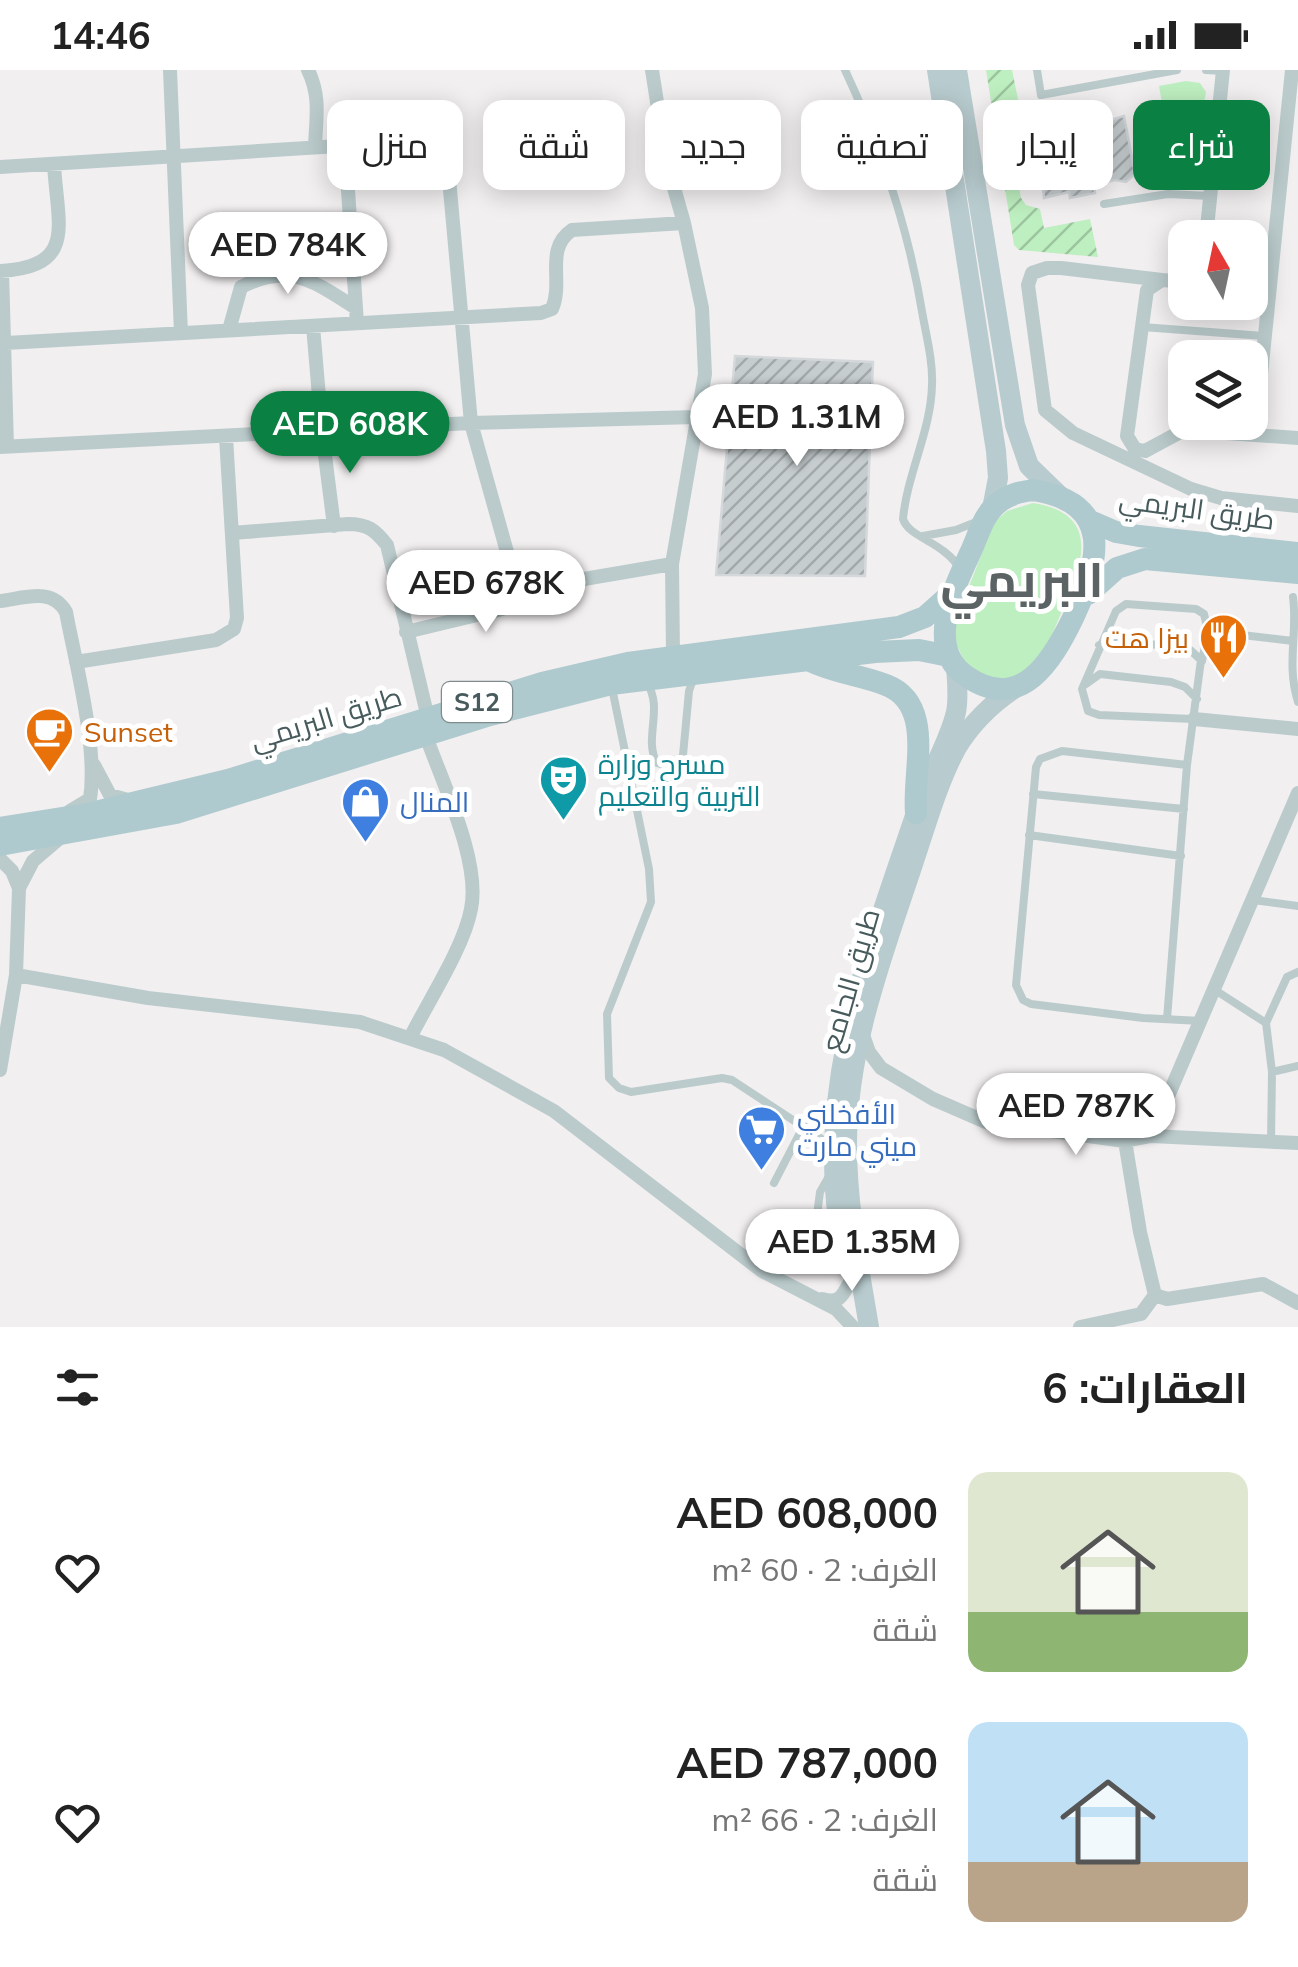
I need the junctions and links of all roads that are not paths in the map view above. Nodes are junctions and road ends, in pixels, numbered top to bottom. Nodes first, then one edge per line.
1 (170, 70) edge
2 (308, 70) edge
3 (652, 70) edge
4 (845, 70) edge
5 (937, 70) edge
6 (957, 70) edge
7 (1037, 70) edge
8 (1177, 70) edge
9 (1206, 70) edge
10 (1292, 70) edge
11 (1223, 71) edge
12 (1292, 117) edge
13 (327, 147) edge
14 (314, 148) junction
15 (175, 156) junction
16 (54, 164) junction
17 (0, 167) edge
18 (349, 190) edge
19 (450, 190) edge
20 (1210, 196) junction
21 (1104, 204) dead end
22 (1208, 220) edge
23 (684, 223) junction
24 (1, 271) edge
25 (1162, 280) junction
26 (1168, 281) edge
27 (356, 315) junction
28 (460, 318) junction
29 (313, 326) junction
30 (1142, 327) junction
31 (230, 330) junction
32 (181, 332) junction
33 (1264, 336) junction
34 (1264, 340) edge
35 (6, 343) junction
36 (696, 417) junction
37 (471, 424) junction
38 (322, 432) junction
39 (1268, 435) edge
40 (226, 437) junction
41 (1168, 438) edge
42 (1298, 438) edge
43 (4, 447) edge
44 (1132, 454) junction
45 (1060, 496) junction
46 (1298, 506) edge
47 (989, 512) junction
48 (1088, 520) junction
49 (334, 526) junction
50 (232, 533) junction
51 (923, 536) junction
52 (1298, 553) edge
53 (672, 564) junction
54 (1286, 571) edge
55 (958, 582) junction
56 (1296, 598) edge
57 (0, 601) edge
58 (521, 602) junction
59 (1080, 604) junction
60 (406, 632) junction
61 (1208, 632) junction
62 (1293, 641) junction
63 (1099, 645) junction
64 (674, 654) junction
65 (807, 659) junction
66 (953, 661) junction
67 (76, 662) junction
68 (1201, 670) junction
69 (696, 673) junction
70 (644, 680) junction
71 (611, 684) junction
72 (1022, 685) junction
73 (1082, 688) junction
74 (1197, 699) junction
75 (1298, 700) edge
76 (1194, 720) junction
77 (427, 727) junction
78 (1298, 729) edge
79 (90, 755) junction
80 (1187, 765) junction
81 (1298, 793) edge
82 (1033, 794) junction
83 (139, 801) junction
84 (1184, 808) junction
85 (916, 813) junction
86 (0, 828) edge
87 (55, 828) junction
88 (1030, 835) junction
89 (0, 845) edge
90 (1182, 856) junction
91 (0, 859) edge
92 (19, 888) junction
93 (1253, 900) junction
94 (1298, 906) edge
95 (1298, 972) edge
96 (16, 976) junction
97 (1215, 990) junction
98 (1167, 1019) junction
99 (1201, 1021) junction
100 (1266, 1023) junction
101 (862, 1032) junction
102 (411, 1036) junction
103 (1298, 1066) edge
104 (880, 1068) junction
105 (0, 1070) edge
106 (1272, 1072) junction
107 (852, 1084) junction
108 (835, 1113) junction
109 (804, 1125) junction
110 (1151, 1136) junction
111 (1126, 1141) junction
112 (1270, 1142) junction
113 (1298, 1143) edge
114 (835, 1148) junction
115 (774, 1182) dead end
116 (848, 1274) junction
117 (1155, 1295) junction
118 (816, 1297) junction
119 (1298, 1303) edge
120 (855, 1327) edge
121 (869, 1327) edge
122 (1080, 1327) edge

1 - 15 street
2 - 14 street
3 - 23 street
4 - 51 lane
5 - 47 main road
6 - 45 main road
7 - 8 lane
9 - 11 lane
10 - 12 street
11 - 20 street
12 - 33 street
13 - 14 street
14 - 15 street
15 - 16 street
15 - 32 street
16 - 17 street
16 - 24 street
18 - 27 street
19 - 28 street
20 - 21 lane
20 - 22 street
23 - 28 street
23 - 36 street
24 - 35 street
25 - 26 street
25 - 30 street
25 - 44 street
27 - 28 street
27 - 29 street
27 - 31 street
28 - 37 street
29 - 31 street
29 - 38 street
30 - 33 lane
30 - 44 street
31 - 32 street
32 - 35 street
33 - 34 street
35 - 43 street
36 - 37 street
36 - 53 street
37 - 38 street
37 - 58 street
38 - 40 street
38 - 49 street
39 - 42 street
40 - 43 street
40 - 50 street
41 - 44 street
44 - 46 street
45 - 47 main road
45 - 48 main road
47 - 51 lane
47 - 55 main road
48 - 52 main road, طريق البريمي
48 - 59 main road
49 - 50 street
49 - 60 street
50 - 67 street
51 - 55 lane
53 - 58 street
53 - 64 street
54 - 56 lane
54 - 59 main road, طريق البريمي
55 - 64 main road, طريق البريمي / S12
55 - 66 main road
56 - 62 lane
57 - 67 street
58 - 60 street
59 - 72 main road
60 - 77 street
61 - 62 lane
61 - 63 lane
61 - 68 lane
62 - 75 lane
63 - 68 lane
63 - 73 lane
64 - 77 main road, طريق البريمي / S12
65 - 66 main road, طريق البريمي / S12
65 - 69 main road, طريق البريمي / S12
65 - 85 main road
66 - 72 main road, S12
66 - 85 main road, طريق الجامع
67 - 79 street
68 - 74 lane
69 - 70 main road, طريق البريمي / S12
69 - 70 lane
70 - 71 main road, طريق البريمي / S12
71 - 77 main road, طريق البريمي / S12
71 - 109 lane
72 - 101 main road, طريق الجامع
73 - 74 lane
73 - 76 lane
74 - 76 lane
76 - 78 street
76 - 80 lane
77 - 83 main road, طريق البريمي / S12
77 - 87 main road, طريق البريمي / S12
77 - 102 street
79 - 83 street
79 - 87 street
80 - 82 lane
80 - 84 lane
81 - 93 street
82 - 84 lane
82 - 88 lane
83 - 87 main road, طريق البريمي / S12
84 - 90 lane
85 - 108 main road, طريق الجامع
86 - 87 main road, طريق البريمي / S12
87 - 89 main road, طريق البريمي / S12
87 - 92 street
88 - 90 lane
88 - 98 lane
90 - 98 lane
91 - 92 street
92 - 96 street
93 - 94 lane
93 - 97 street
95 - 100 lane
96 - 102 street
96 - 105 street
97 - 99 street
97 - 100 lane
98 - 99 lane
99 - 110 street
100 - 106 lane
101 - 104 street
101 - 107 main road, طريق الجامع
102 - 118 street
103 - 106 lane
104 - 107 street
104 - 111 street
106 - 112 lane
107 - 121 main road, طريق الجامع
108 - 109 lane
108 - 114 main road, طريق الجامع
109 - 114 lane
109 - 115 lane
110 - 111 street
110 - 112 street
111 - 117 street
112 - 113 street
114 - 116 main road, طريق الجامع
116 - 118 street
116 - 120 main road, طريق الجامع
117 - 119 street
117 - 122 street
118 - 120 street

